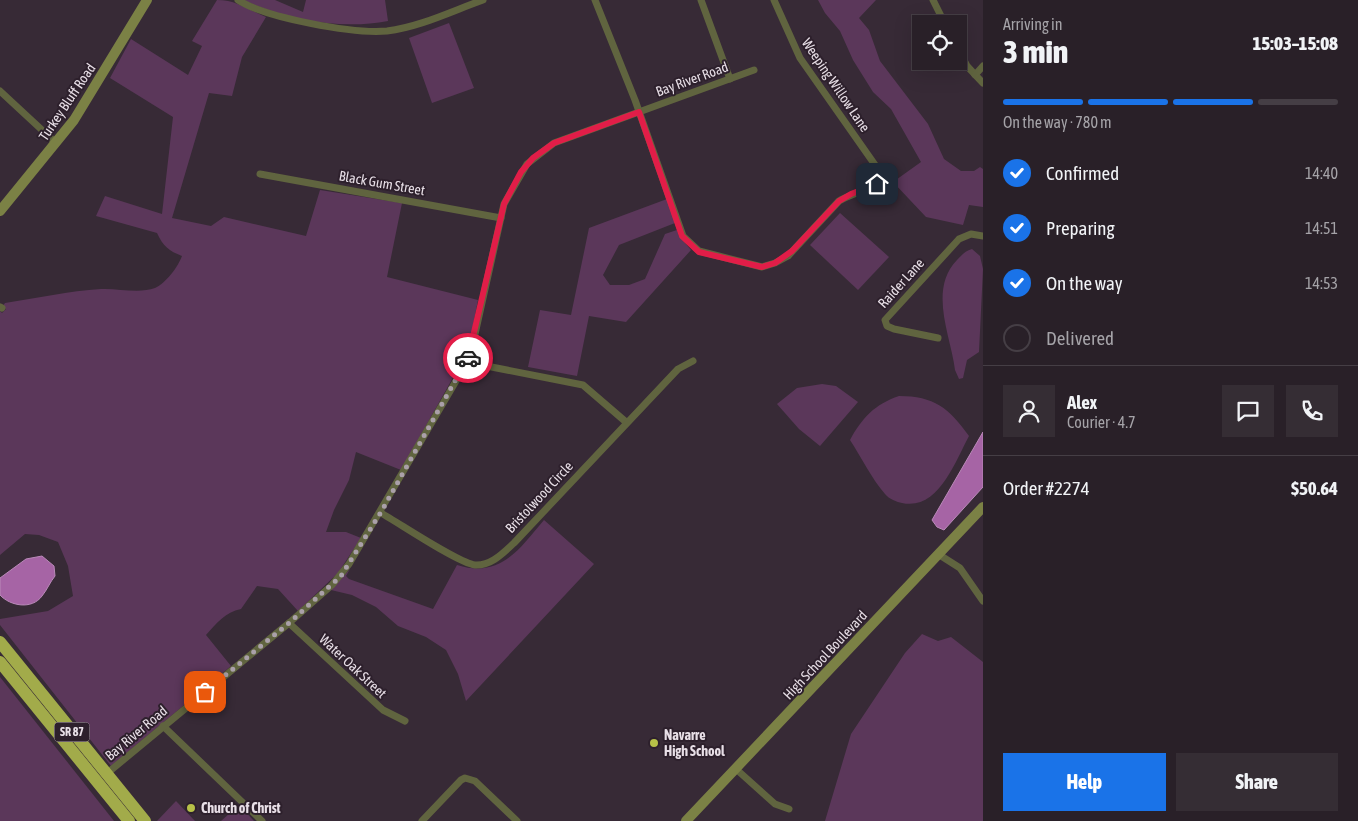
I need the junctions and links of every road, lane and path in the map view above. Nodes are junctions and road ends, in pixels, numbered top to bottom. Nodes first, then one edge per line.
1 (147, 0) edge
2 (238, 0) edge
3 (483, 0) edge
4 (596, 0) edge
5 (702, 0) edge
6 (774, 0) edge
7 (933, 0) edge
8 (940, 15) edge
9 (967, 66) edge
10 (983, 66) edge
11 (754, 70) dead end
12 (975, 75) junction
13 (730, 78) junction
14 (983, 83) edge
15 (0, 90) edge
16 (639, 112) junction
17 (56, 143) junction
18 (260, 174) dead end
19 (0, 212) edge
20 (501, 218) junction
21 (983, 236) edge
22 (938, 338) dead end
23 (693, 361) dead end
24 (466, 362) junction
25 (626, 422) junction
26 (983, 506) edge
27 (381, 512) junction
28 (938, 554) junction
29 (983, 601) edge
30 (289, 623) junction
31 (0, 642) edge
32 (0, 662) edge
33 (405, 721) dead end
34 (163, 726) junction
35 (736, 769) junction
36 (101, 777) junction
37 (789, 809) dead end
38 (129, 821) edge
39 (145, 821) edge
40 (262, 821) edge
41 (422, 821) edge
42 (517, 821) edge
43 (686, 821) edge

1 - 17 street, Turkey Bluff Road
2 - 3 street
4 - 16 street
5 - 13 street
6 - 16 street, Weeping Willow Lane
7 - 8 street
9 - 12 street
10 - 12 street
11 - 13 street, Bay River Road
12 - 14 street
13 - 16 street, Bay River Road
15 - 17 street
16 - 20 street, Bay River Road
17 - 19 street, Turkey Bluff Road
18 - 20 street, Black Gum Street
20 - 24 street, Bay River Road
21 - 22 street, Raider Lane
23 - 25 street, Bristolwood Circle
24 - 25 street
24 - 27 street, Bay River Road
25 - 27 street, Bristolwood Circle
26 - 28 street, High School Boulevard
27 - 30 street, Bay River Road
28 - 29 street
28 - 35 street, High School Boulevard
30 - 33 street, Water Oak Street
30 - 34 street, Bay River Road
31 - 36 highway, SR 87
32 - 36 highway, SR 87
34 - 36 street, Bay River Road
34 - 40 street
35 - 37 street
35 - 43 street, High School Boulevard
36 - 38 highway, SR 87
36 - 39 highway, SR 87
41 - 42 street

